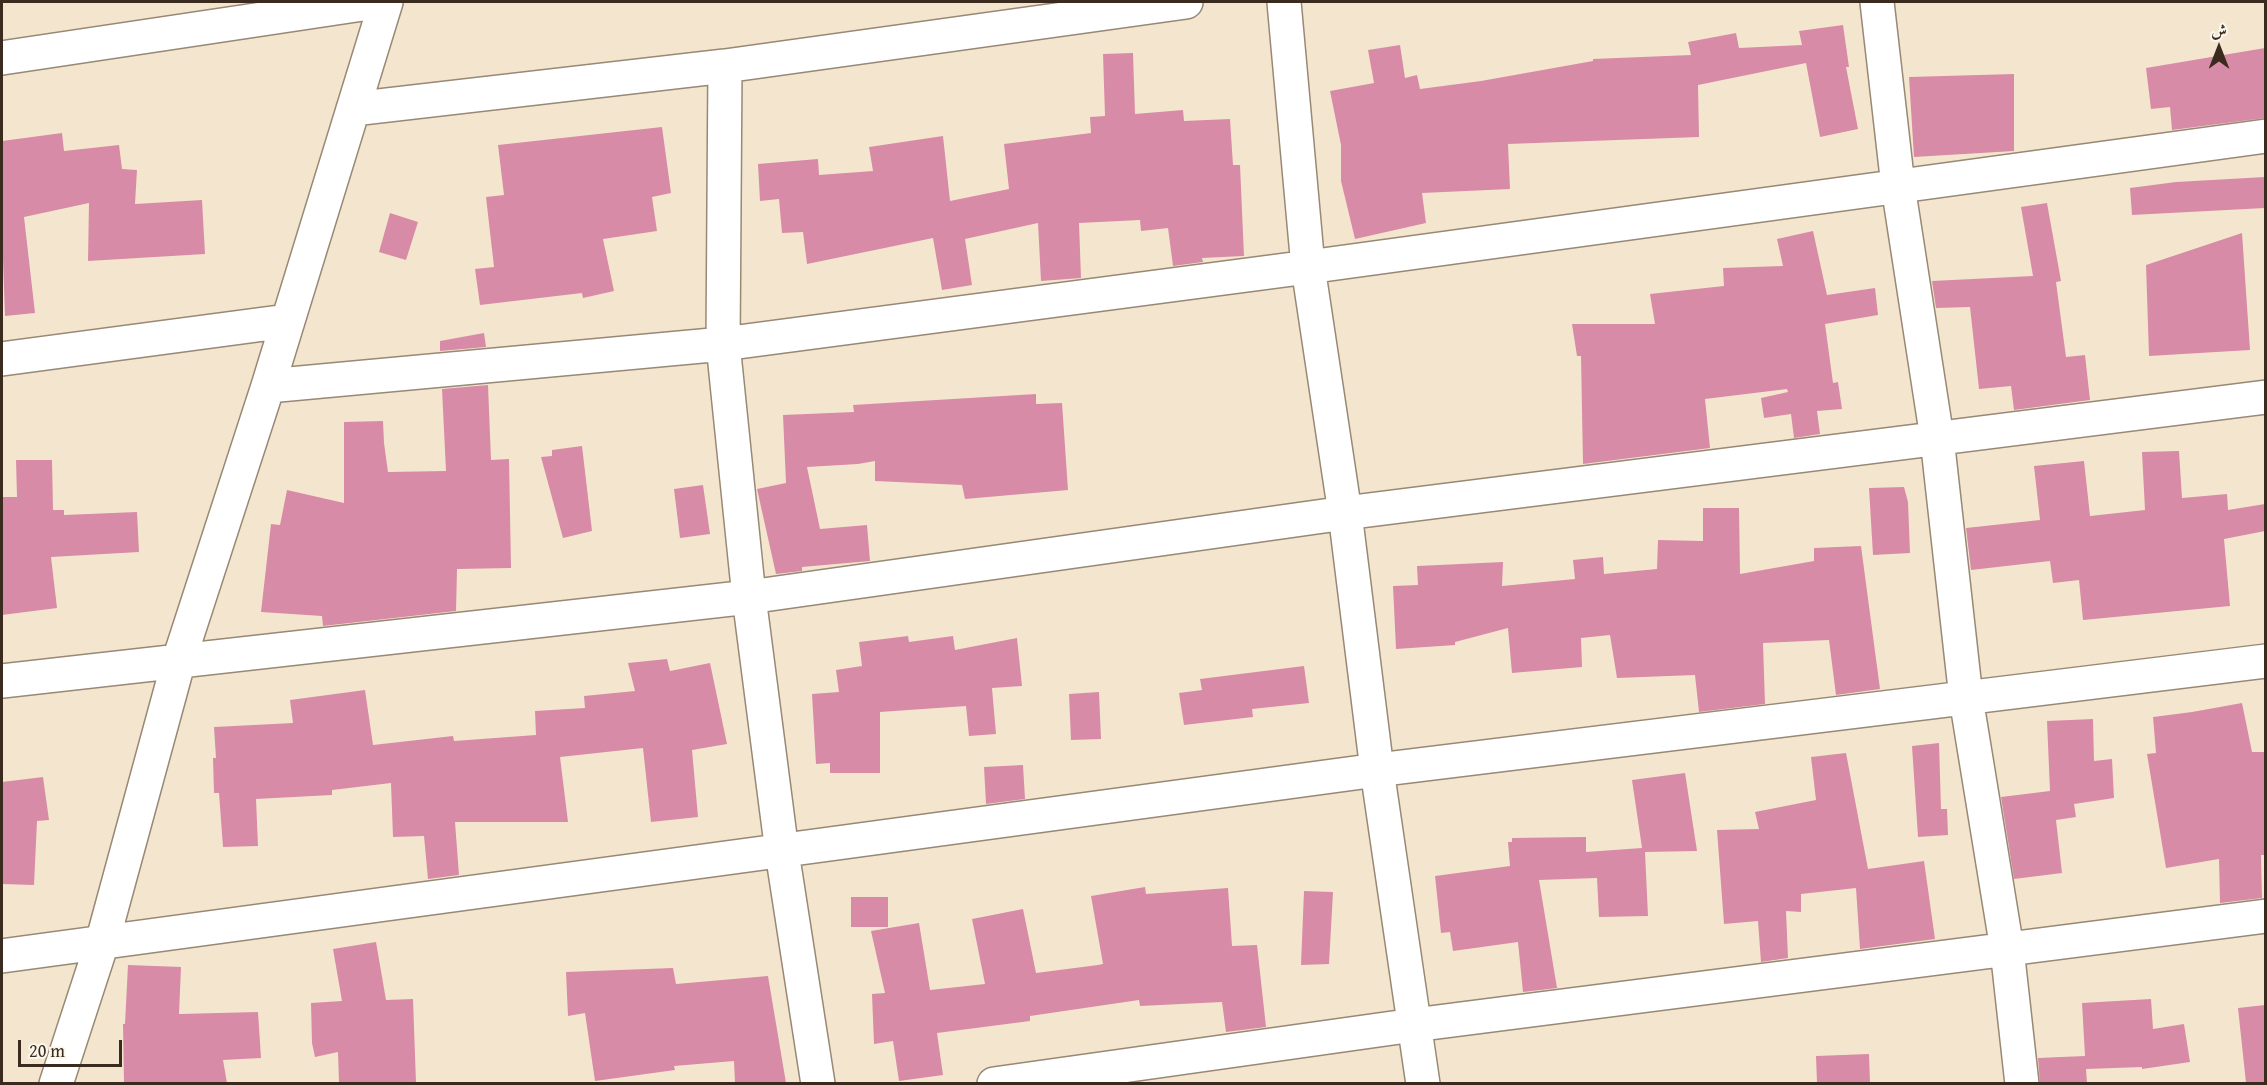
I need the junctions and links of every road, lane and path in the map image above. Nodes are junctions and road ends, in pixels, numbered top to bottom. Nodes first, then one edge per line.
1 (376, 2) edge
2 (386, 2) edge
3 (1186, 2) edge
4 (1284, 2) edge
5 (1877, 2) edge
6 (215, 13) edge
7 (2, 58) edge
8 (725, 66) junction
9 (353, 109) junction
10 (2265, 136) edge
11 (1898, 186) junction
12 (1308, 267) junction
13 (287, 321) junction
14 (723, 344) junction
15 (2, 360) edge
16 (268, 386) junction
17 (2265, 397) edge
18 (1937, 438) junction
19 (1345, 513) junction
20 (749, 597) junction
21 (179, 660) junction
22 (2265, 661) edge
23 (2, 681) edge
24 (1966, 698) junction
25 (1377, 770) junction
26 (782, 852) junction
27 (2265, 916) edge
28 (102, 943) junction
29 (2007, 950) junction
30 (2, 956) edge
31 (1414, 1025) junction
32 (56, 1083) edge
33 (818, 1083) edge
34 (994, 1083) edge
35 (1423, 1083) edge
36 (2022, 1083) edge

1 - 6 street
2 - 9 street
3 - 8 street
4 - 12 street
5 - 11 street
6 - 7 street
8 - 9 street
8 - 14 street
9 - 13 street
10 - 11 street
11 - 12 street
11 - 18 street
12 - 14 street
12 - 19 street
13 - 15 street
13 - 16 street
14 - 16 street
14 - 20 street
16 - 21 street
17 - 18 street
18 - 19 street
18 - 24 street
19 - 20 street
19 - 25 street
20 - 21 street
20 - 26 street
21 - 23 street
21 - 28 street
22 - 24 street
24 - 25 street
24 - 29 street
25 - 26 street
25 - 31 street
26 - 28 street
26 - 33 street
27 - 29 street
28 - 30 street
28 - 32 street
29 - 31 street
29 - 36 street
31 - 34 street
31 - 35 street

